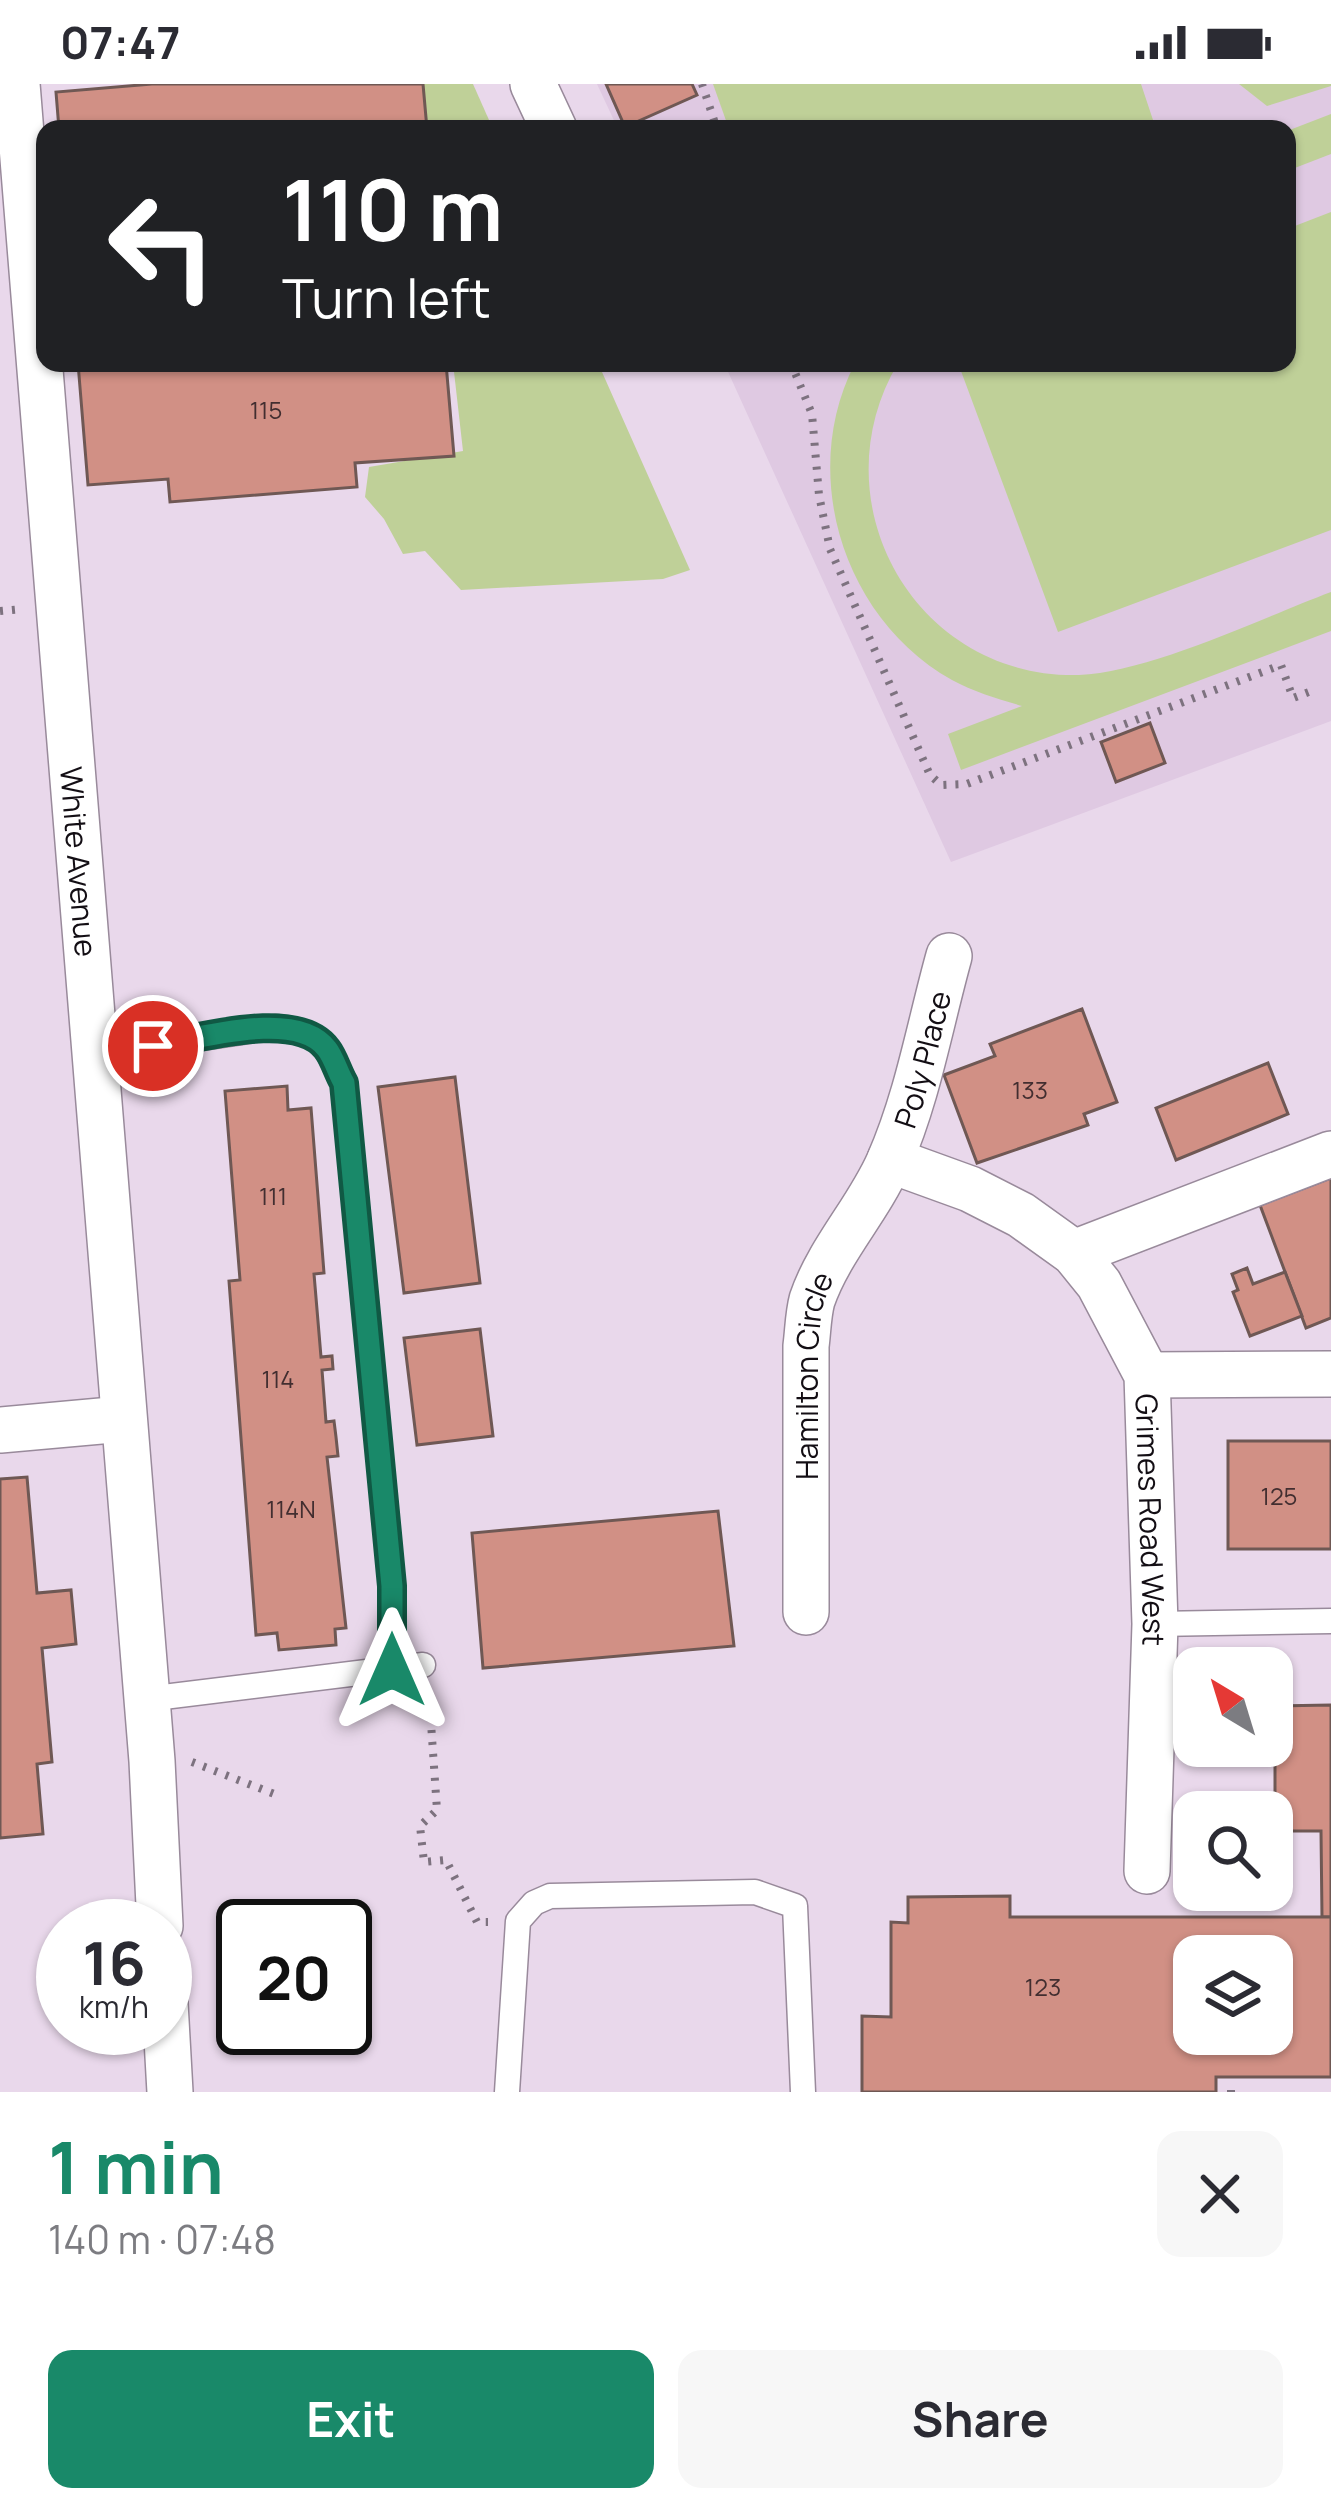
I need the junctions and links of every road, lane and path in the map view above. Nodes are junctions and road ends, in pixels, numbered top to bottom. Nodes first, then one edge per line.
1 (17, 84) edge
2 (533, 84) edge
3 (702, 84) edge
4 (550, 120) edge
5 (714, 120) edge
6 (36, 320) edge
7 (40, 372) edge
8 (795, 372) edge
9 (1313, 690) dead end
10 (949, 956) dead end
11 (95, 1054) junction
12 (1331, 1154) edge
13 (890, 1160) junction
14 (1073, 1253) junction
15 (1331, 1374) edge
16 (1147, 1375) junction
17 (123, 1419) junction
18 (0, 1430) edge
19 (806, 1612) dead end
20 (1331, 1621) edge
21 (1155, 1624) junction
22 (392, 1670) junction
23 (420, 1676) joint
24 (147, 1699) junction
25 (185, 1760) dead end
26 (277, 1795) dead end
27 (1147, 1871) dead end
28 (158, 1899) edge
29 (518, 1921) junction
30 (168, 2055) edge
31 (170, 2092) edge
32 (507, 2092) edge
33 (803, 2092) edge

1 - 6 street, White Avenue
2 - 4 street
3 - 5 path
7 - 11 street, White Avenue
8 - 9 path
10 - 13 street, Poly Place
11 - 17 street, White Avenue
11 - 22 lane
12 - 14 street
13 - 14 street, Grimes Road West
13 - 19 street, Hamilton Circle
14 - 16 street, Grimes Road West
15 - 16 street
16 - 21 street, Grimes Road West
17 - 18 street
17 - 24 street, White Avenue
20 - 21 lane
21 - 27 street, Grimes Road West
22 - 23 lane
22 - 24 lane
23 - 29 path
24 - 28 street, White Avenue
25 - 26 path
29 - 32 lane
29 - 33 lane
30 - 31 street

